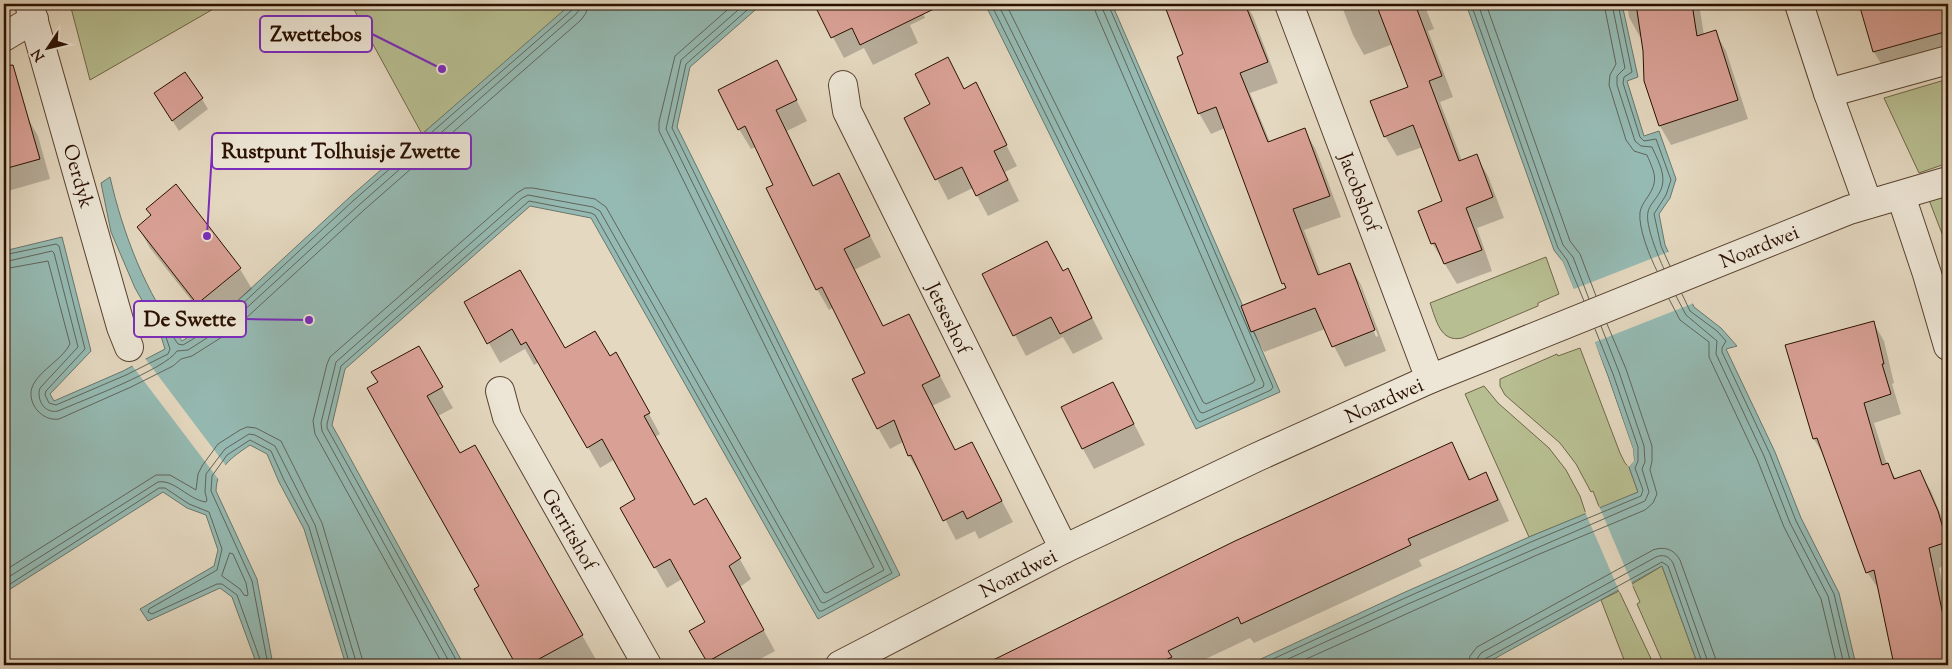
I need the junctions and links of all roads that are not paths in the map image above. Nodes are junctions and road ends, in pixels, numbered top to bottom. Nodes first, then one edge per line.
1 (1289, 4) edge
2 (1799, 4) edge
3 (32, 11) edge
4 (4, 37) edge
5 (1948, 60) edge
6 (843, 84) dead end
7 (1828, 93) junction
8 (1948, 180) edge
9 (1901, 196) junction
10 (1868, 204) junction
11 (1938, 270) edge
12 (1948, 346) edge
13 (129, 347) dead end
14 (1430, 379) junction
15 (500, 391) dead end
16 (1064, 549) junction
17 (647, 665) edge
18 (840, 665) edge

1 - 14 street, Jacobshof
2 - 7 street
3 - 4 street
3 - 13 street, Oerdyk
5 - 7 street
6 - 16 street, Jetseshof
7 - 10 street
8 - 9 street, Noardwei
9 - 10 street, Noardwei
9 - 11 street
10 - 14 street, Noardwei
11 - 12 street
14 - 16 street, Noardwei
15 - 17 street, Gerritshof
16 - 18 street, Noardwei

